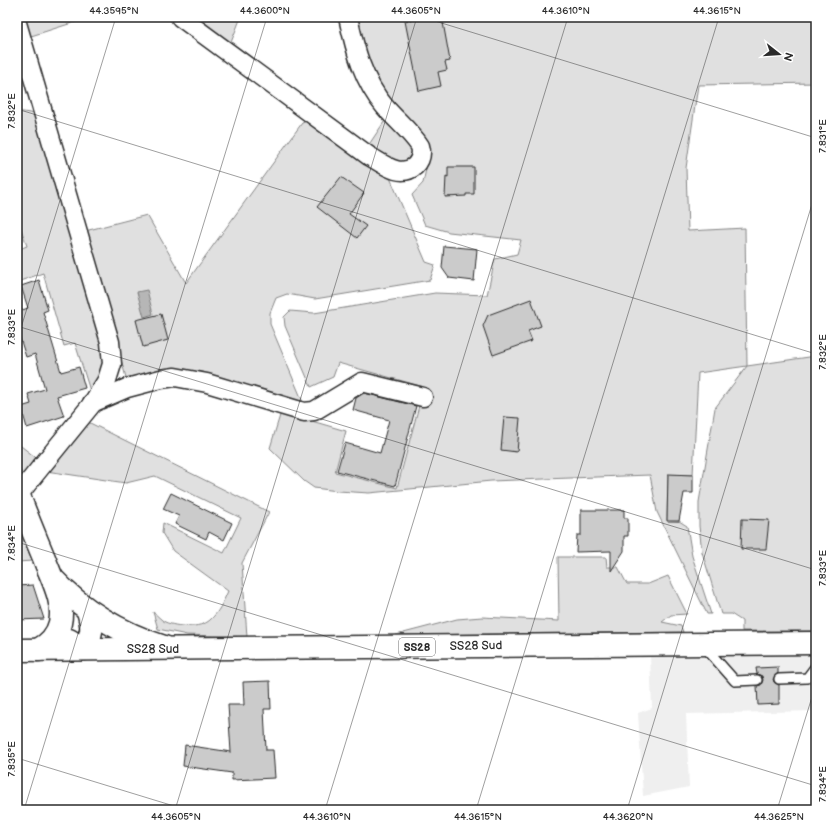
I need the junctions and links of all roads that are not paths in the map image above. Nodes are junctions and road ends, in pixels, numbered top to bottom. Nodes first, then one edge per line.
1 (180, 17) edge
2 (348, 17) edge
3 (17, 23) edge
4 (423, 398) dead end
5 (92, 404) junction
6 (18, 492) edge
7 (53, 579) junction
8 (88, 611) junction
9 (60, 622) junction
10 (816, 643) edge
11 (701, 644) junction
12 (168, 649) junction
13 (27, 650) edge
14 (83, 650) junction
15 (816, 666) edge
16 (778, 679) dead end
17 (757, 680) dead end

1 - 2 street
3 - 5 street
4 - 5 street
5 - 6 street
6 - 7 main road
7 - 8 main road
7 - 9 main road
8 - 12 main road
8 - 14 main road
9 - 13 main road
9 - 14 main road
10 - 11 main road, SS28 Sud / SS28
11 - 12 main road, SS28 Sud / SS28
11 - 17 lane
12 - 14 main road, SS28 Sud / SS28
13 - 14 main road, SS28 Sud / SS28
15 - 16 lane

